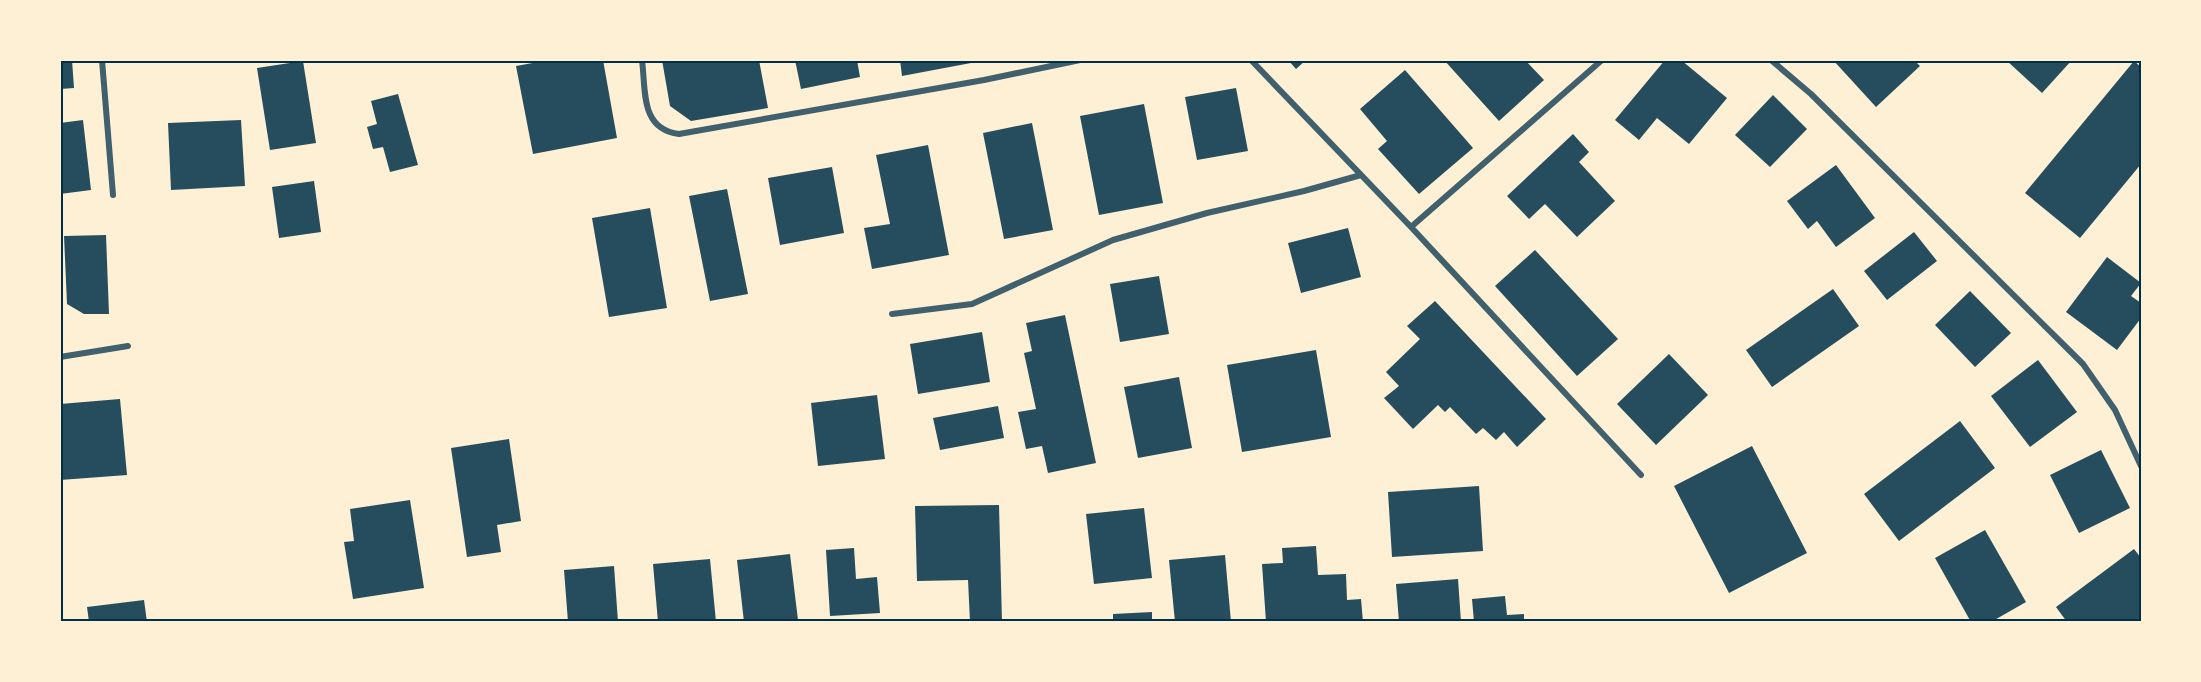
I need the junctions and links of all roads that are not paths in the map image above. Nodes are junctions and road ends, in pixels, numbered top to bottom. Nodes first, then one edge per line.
1 (102, 60) edge
2 (642, 60) edge
3 (1080, 60) edge
4 (1251, 60) edge
5 (1602, 60) edge
6 (1771, 60) edge
7 (1361, 174) junction
8 (113, 195) dead end
9 (1411, 227) junction
10 (892, 314) dead end
11 (128, 346) dead end
12 (60, 357) edge
13 (2141, 466) edge
14 (1641, 475) dead end

1 - 8 street
2 - 3 street
4 - 7 street
5 - 9 street
6 - 13 street
7 - 9 street
7 - 10 street
9 - 14 street
11 - 12 street

